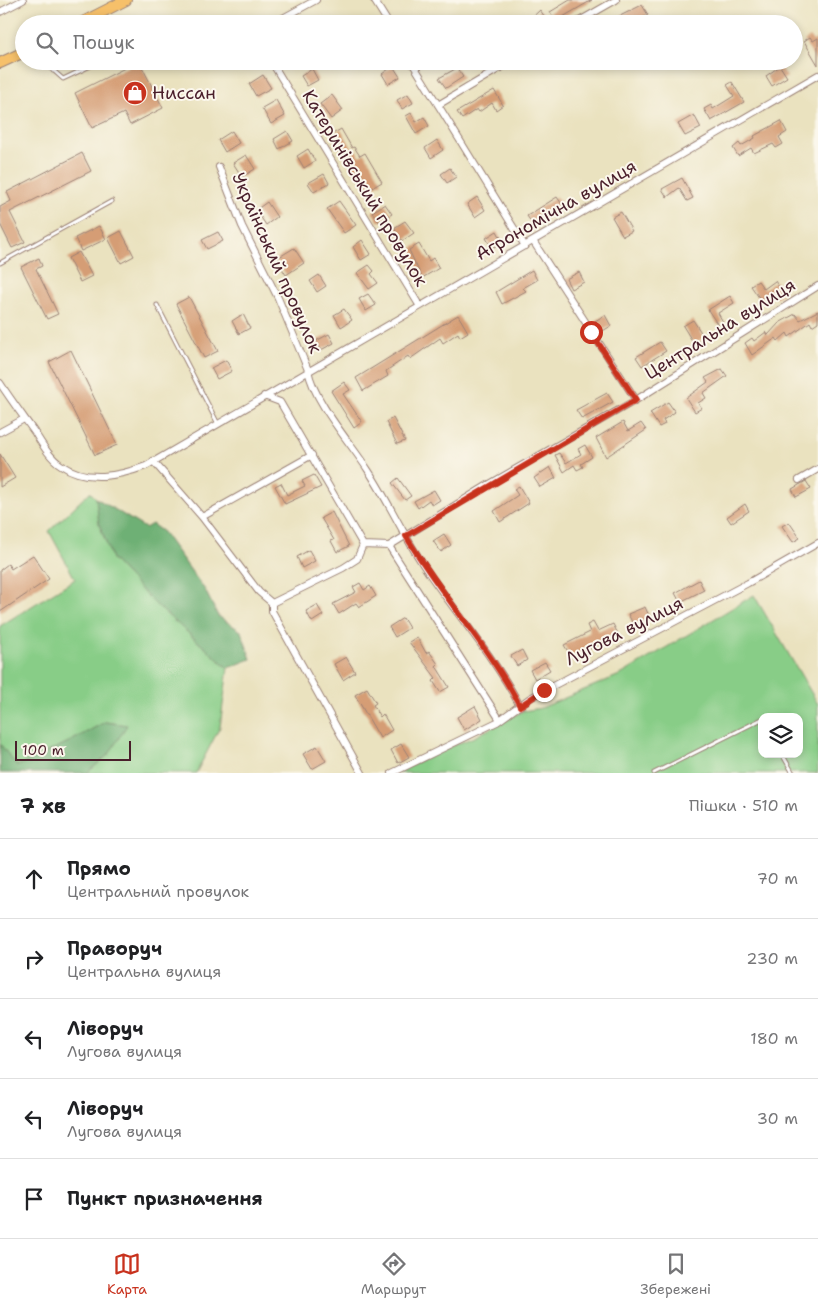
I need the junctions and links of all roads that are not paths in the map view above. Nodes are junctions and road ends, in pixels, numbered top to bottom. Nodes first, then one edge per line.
1 (23, 0) edge
2 (126, 0) edge
3 (316, 0) edge
4 (374, 0) edge
5 (616, 0) edge
6 (0, 12) edge
7 (97, 15) edge
8 (288, 15) edge
9 (383, 15) edge
10 (590, 15) edge
11 (15, 57) edge
12 (0, 64) edge
13 (82, 70) edge
14 (276, 70) edge
15 (417, 70) edge
16 (497, 70) edge
17 (54, 71) edge
18 (818, 76) edge
19 (438, 105) junction
20 (219, 167) dead end
21 (112, 201) dead end
22 (533, 241) junction
23 (525, 246) junction
24 (0, 263) edge
25 (818, 286) edge
26 (157, 305) dead end
27 (419, 305) junction
28 (308, 370) junction
29 (0, 382) edge
30 (264, 396) junction
31 (636, 400) junction
32 (24, 419) junction
33 (217, 422) junction
34 (0, 432) edge
35 (312, 455) junction
36 (152, 461) junction
37 (818, 469) edge
38 (799, 480) dead end
39 (202, 517) junction
40 (406, 536) junction
41 (818, 544) edge
42 (363, 545) junction
43 (389, 546) junction
44 (272, 603) junction
45 (520, 706) junction
46 (500, 720) junction
47 (758, 721) edge
48 (784, 758) edge
49 (362, 773) edge
50 (392, 773) edge
51 (654, 773) edge
52 (793, 773) edge

1 - 6 street
2 - 7 main road
3 - 8 street
4 - 9 street
5 - 10 street
11 - 12 main road
13 - 17 lane
14 - 27 street, Катеринівський провулок
15 - 19 street
16 - 19 street
18 - 22 street, Агрономічна вулиця
19 - 23 street
20 - 28 street, Український провулок
21 - 24 lane
22 - 23 street, Агрономічна вулиця
22 - 31 street
23 - 27 street, Агрономічна вулиця
25 - 31 street, Центральна вулиця
26 - 33 lane
27 - 28 street, Агрономічна вулиця
28 - 30 street, Агрономічна вулиця
28 - 40 street, Український провулок
29 - 32 street, Агрономічна вулиця
30 - 33 street, Агрономічна вулиця
30 - 35 street
31 - 40 street, Центральна вулиця
32 - 34 street
32 - 36 street, Агрономічна вулиця
33 - 36 street, Агрономічна вулиця
35 - 39 street
35 - 42 street
36 - 39 street
37 - 38 street
39 - 44 street
40 - 43 street, Центральна вулиця
40 - 45 street
41 - 45 street, Лугова вулиця
42 - 43 street
42 - 44 street
43 - 46 street
44 - 49 street
45 - 46 street, Лугова вулиця
46 - 50 street, Лугова вулиця
47 - 51 lane
48 - 52 lane

